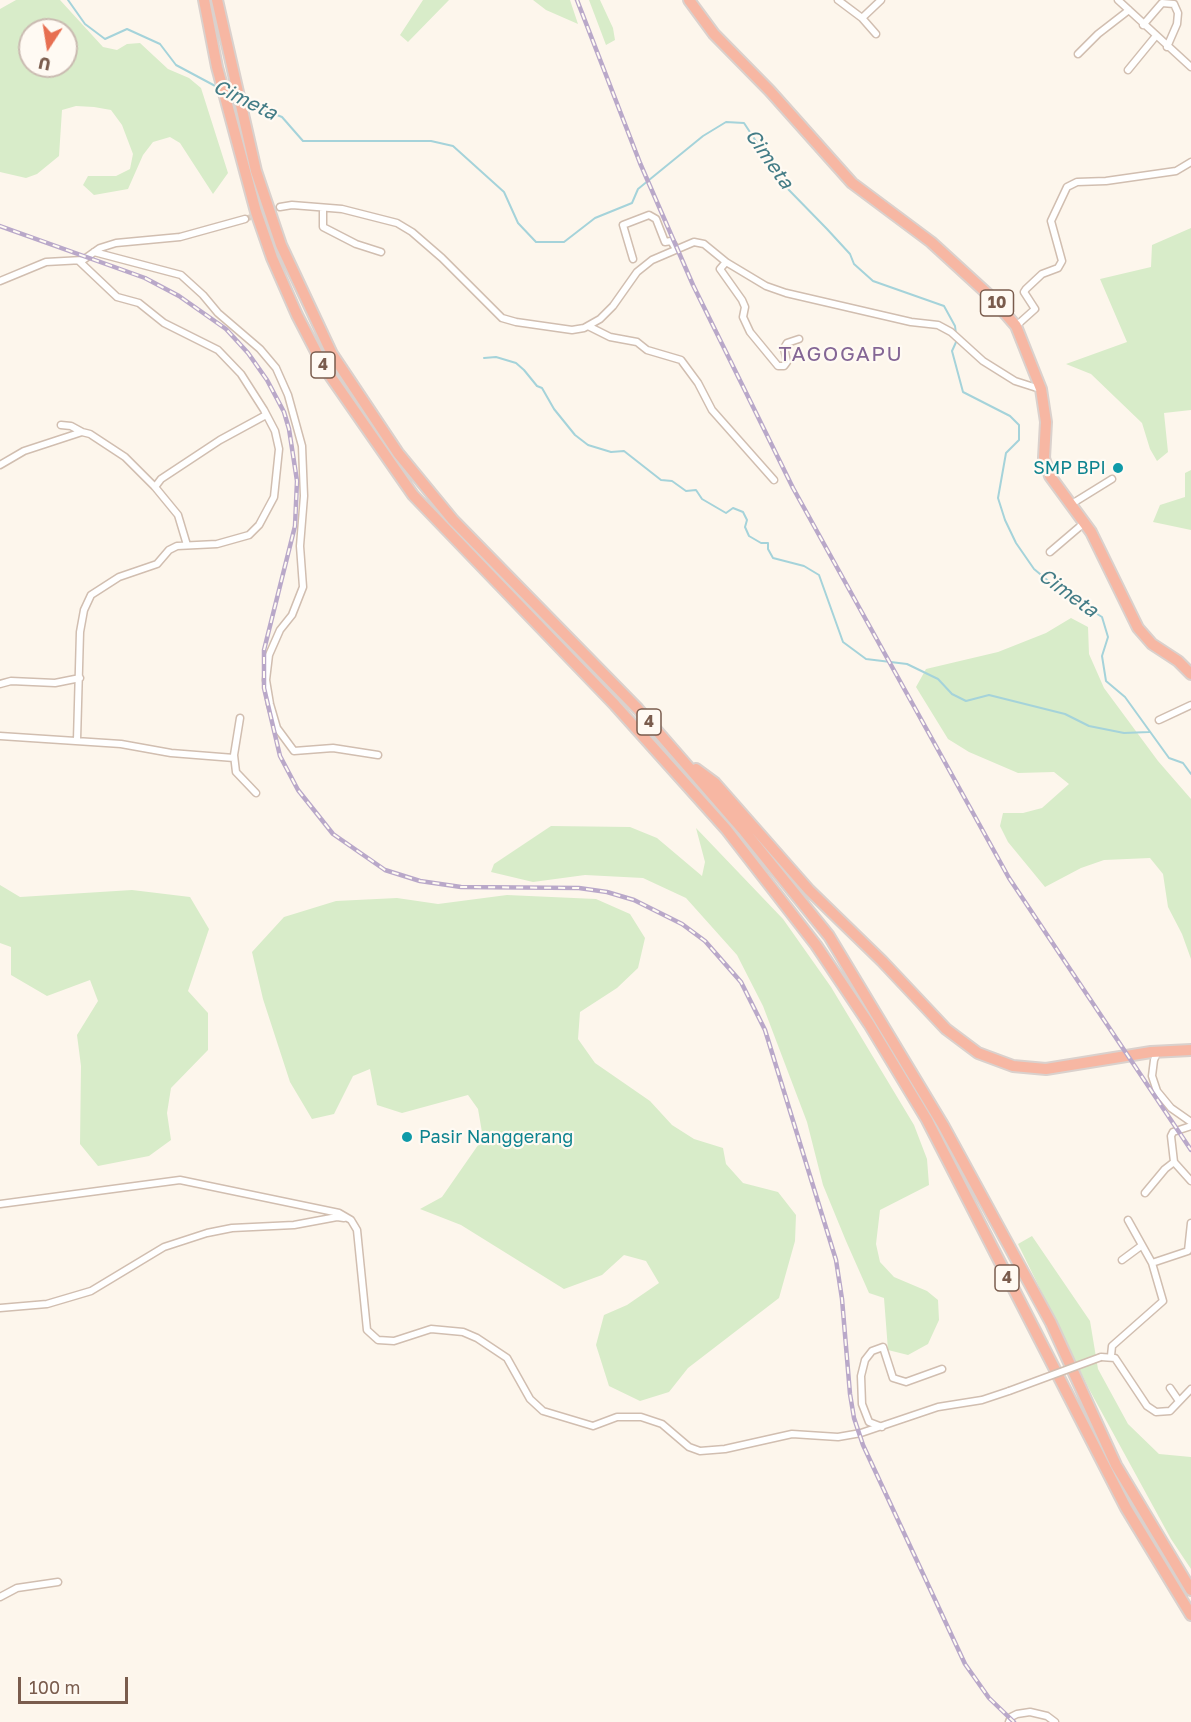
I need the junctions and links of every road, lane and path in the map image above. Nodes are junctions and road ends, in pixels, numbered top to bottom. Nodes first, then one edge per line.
1 (204, 0) edge
2 (217, 0) edge
3 (690, 0) edge
4 (838, 0) edge
5 (881, 0) edge
6 (1118, 0) edge
7 (1129, 10) junction
8 (862, 18) junction
9 (1143, 25) junction
10 (876, 34) dead end
11 (1155, 37) junction
12 (1167, 47) junction
13 (1078, 54) dead end
14 (1191, 67) edge
15 (1128, 70) dead end
16 (1191, 162) edge
17 (280, 207) tunnel mouth
18 (323, 208) junction
19 (245, 219) tunnel mouth
20 (676, 249) junction
21 (94, 252) junction
22 (381, 252) dead end
23 (633, 259) dead end
24 (79, 261) junction
25 (726, 262) junction
26 (0, 281) edge
27 (588, 326) junction
28 (1016, 326) junction
29 (799, 339) dead end
30 (1041, 389) junction
31 (266, 415) junction
32 (61, 425) dead end
33 (82, 432) junction
34 (0, 465) edge
35 (1112, 479) dead end
36 (774, 480) dead end
37 (155, 487) junction
38 (1069, 506) junction
39 (1084, 523) junction
40 (187, 545) junction
41 (1050, 552) dead end
42 (1191, 674) edge
43 (80, 678) junction
44 (0, 684) edge
45 (1191, 705) edge
46 (240, 718) dead end
47 (1159, 720) dead end
48 (0, 736) edge
49 (76, 740) junction
50 (378, 755) dead end
51 (678, 756) junction
52 (234, 758) junction
53 (256, 793) dead end
54 (1191, 1050) edge
55 (1158, 1051) junction
56 (1191, 1122) edge
57 (1191, 1126) edge
58 (1174, 1162) junction
59 (1191, 1181) edge
60 (1145, 1193) dead end
61 (0, 1204) edge
62 (351, 1220) junction
63 (1128, 1220) dead end
64 (1191, 1223) edge
65 (1141, 1245) junction
66 (1122, 1260) dead end
67 (1152, 1263) junction
68 (0, 1308) edge
69 (1111, 1356) junction
70 (942, 1370) dead end
71 (1170, 1388) dead end
72 (1191, 1389) edge
73 (1179, 1401) junction
74 (882, 1427) junction
75 (58, 1582) dead end
76 (1191, 1590) edge
77 (0, 1597) edge
78 (1191, 1615) edge
79 (1009, 1722) edge
80 (1055, 1722) edge

1 - 78 highway, 4
2 - 51 highway, 4
3 - 28 highway, 10
4 - 8 street
5 - 8 street
6 - 7 street
7 - 9 street
7 - 13 street
8 - 10 street
9 - 11 street
9 - 12 street
11 - 12 street
11 - 15 street
12 - 14 street
16 - 28 street
17 - 18 street
18 - 22 street
18 - 27 street
19 - 21 street
20 - 23 street
20 - 25 street
20 - 27 street
21 - 24 street
21 - 50 street
24 - 26 street
24 - 31 street
25 - 29 street
25 - 30 street
27 - 36 street
28 - 30 highway, 10
30 - 38 highway, 10
31 - 37 street
31 - 40 street
32 - 33 street
33 - 34 street
33 - 37 street
35 - 38 street
37 - 40 street
38 - 39 highway, 10
39 - 41 street
39 - 42 highway, 10
40 - 43 street
43 - 44 street
43 - 49 street
45 - 47 street
46 - 52 street
48 - 49 street
49 - 52 street
51 - 55 highway
51 - 76 highway, 4
52 - 53 street
54 - 55 highway
55 - 56 street
57 - 58 street
58 - 59 street
58 - 60 street
61 - 62 street
62 - 68 street
62 - 74 street
63 - 65 street
64 - 67 street
65 - 66 street
65 - 67 street
67 - 69 street
69 - 73 street
69 - 74 street, bridge
70 - 74 street
71 - 73 street
72 - 73 street
75 - 77 street
79 - 80 street

